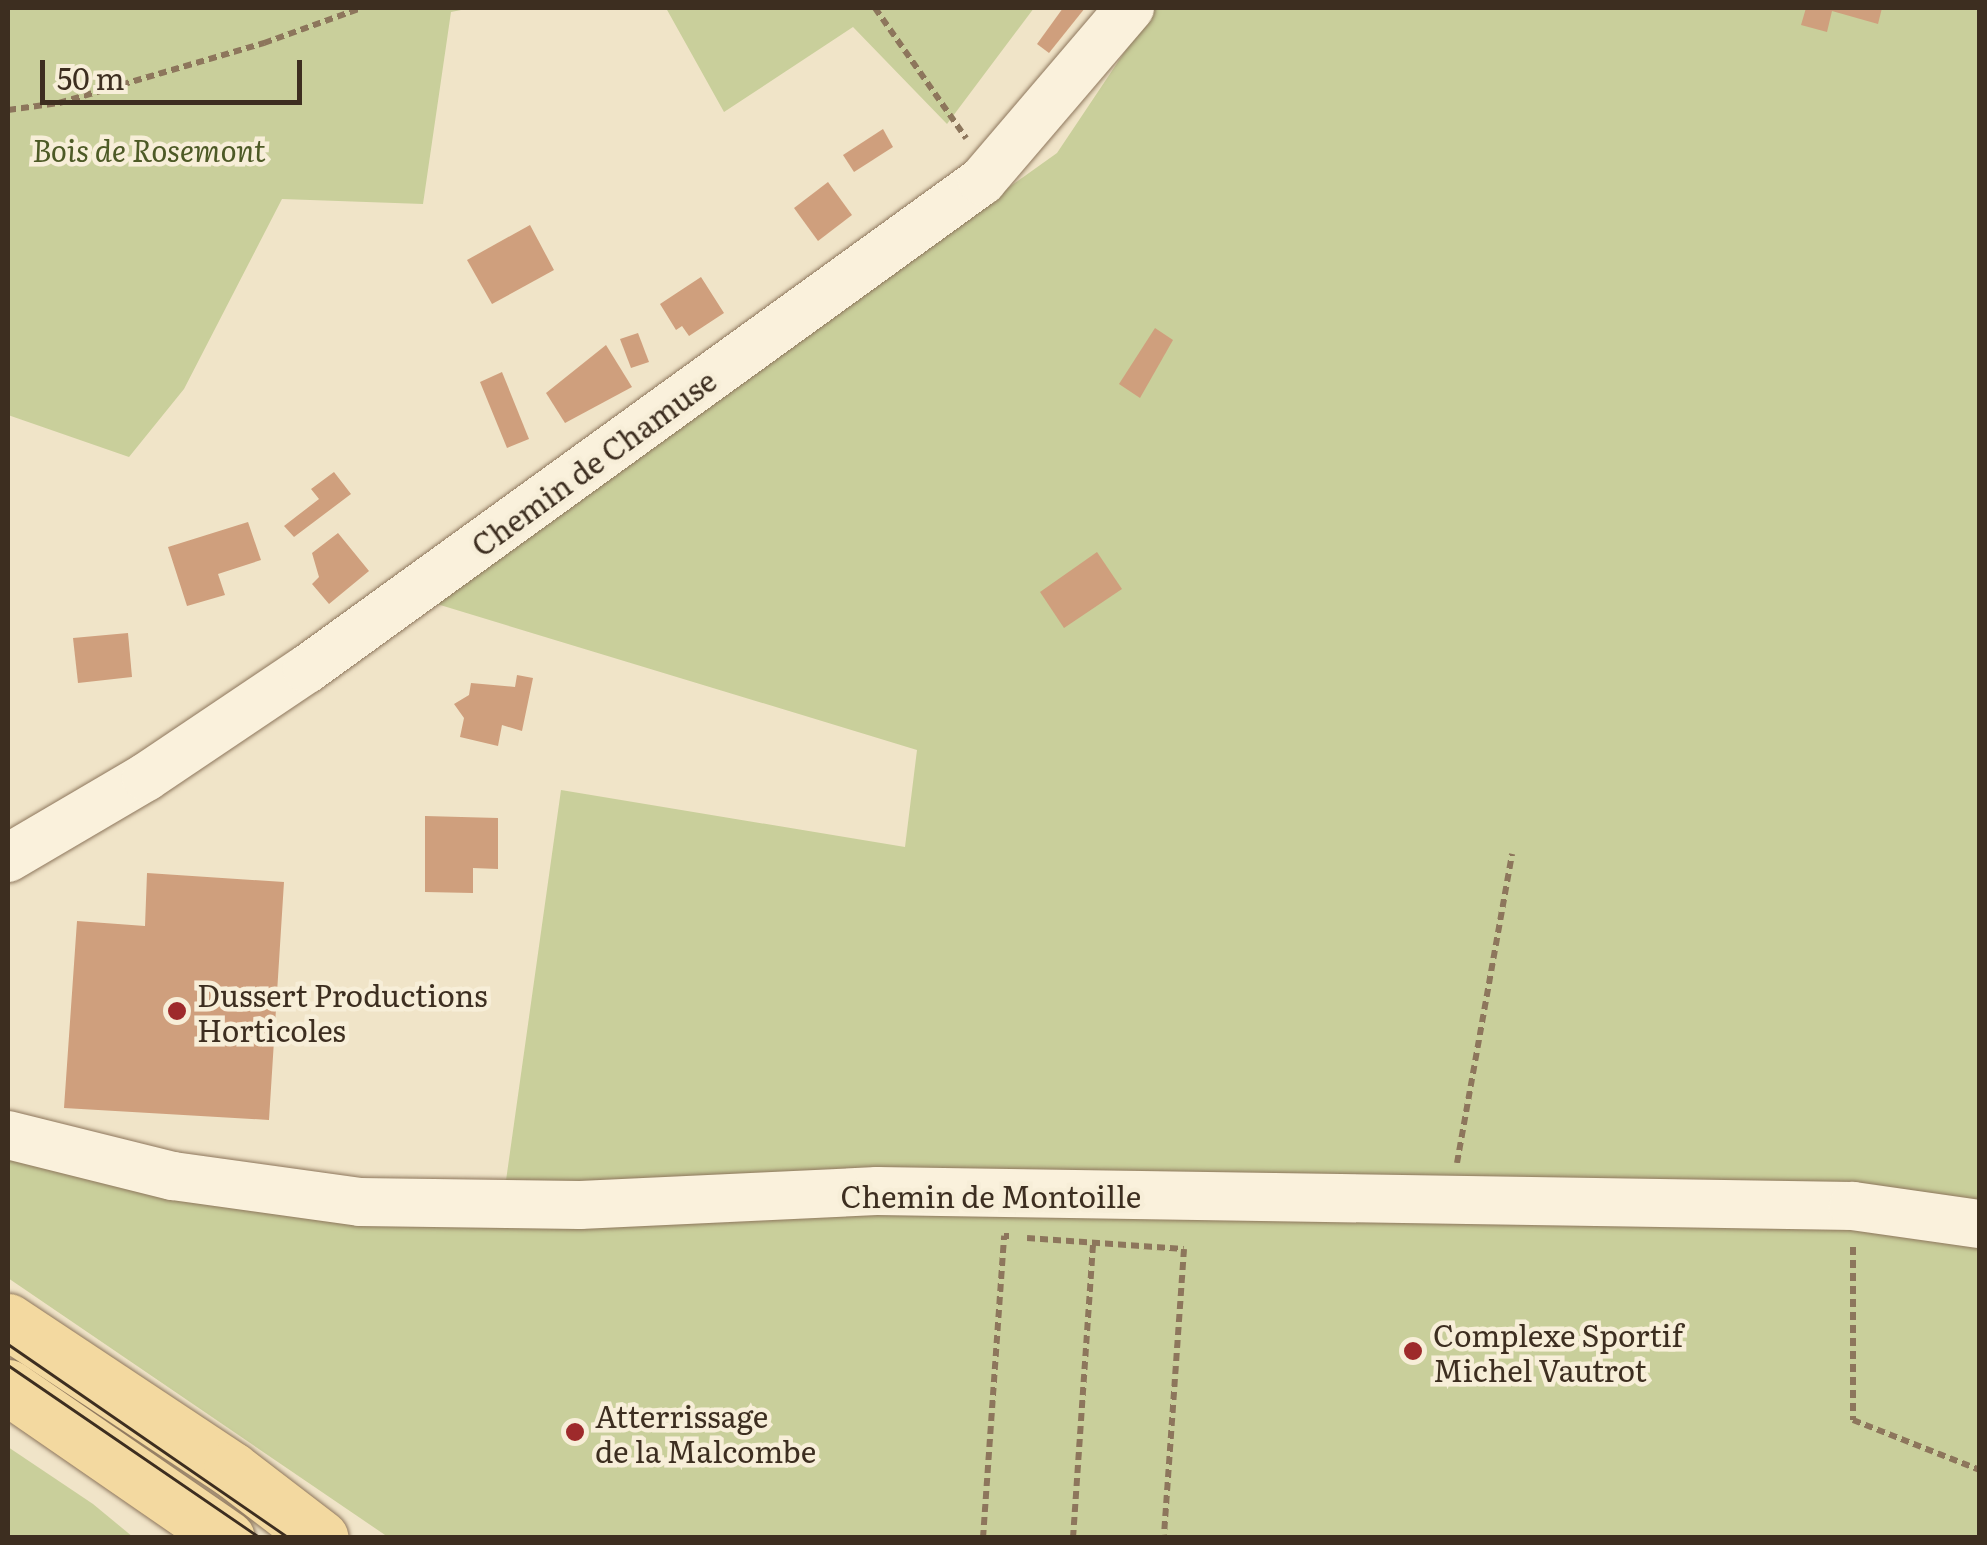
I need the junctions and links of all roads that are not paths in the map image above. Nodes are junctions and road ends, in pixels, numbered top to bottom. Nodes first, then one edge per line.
1 (1130, 8) edge
2 (8, 858) edge
3 (8, 1135) edge
4 (1980, 1224) edge
5 (8, 1321) edge
6 (8, 1387) edge
7 (227, 1538) edge
8 (321, 1538) edge

1 - 2 street, Chemin de Chamuse
3 - 4 street, Chemin de Montoille
5 - 8 main road
6 - 7 main road

